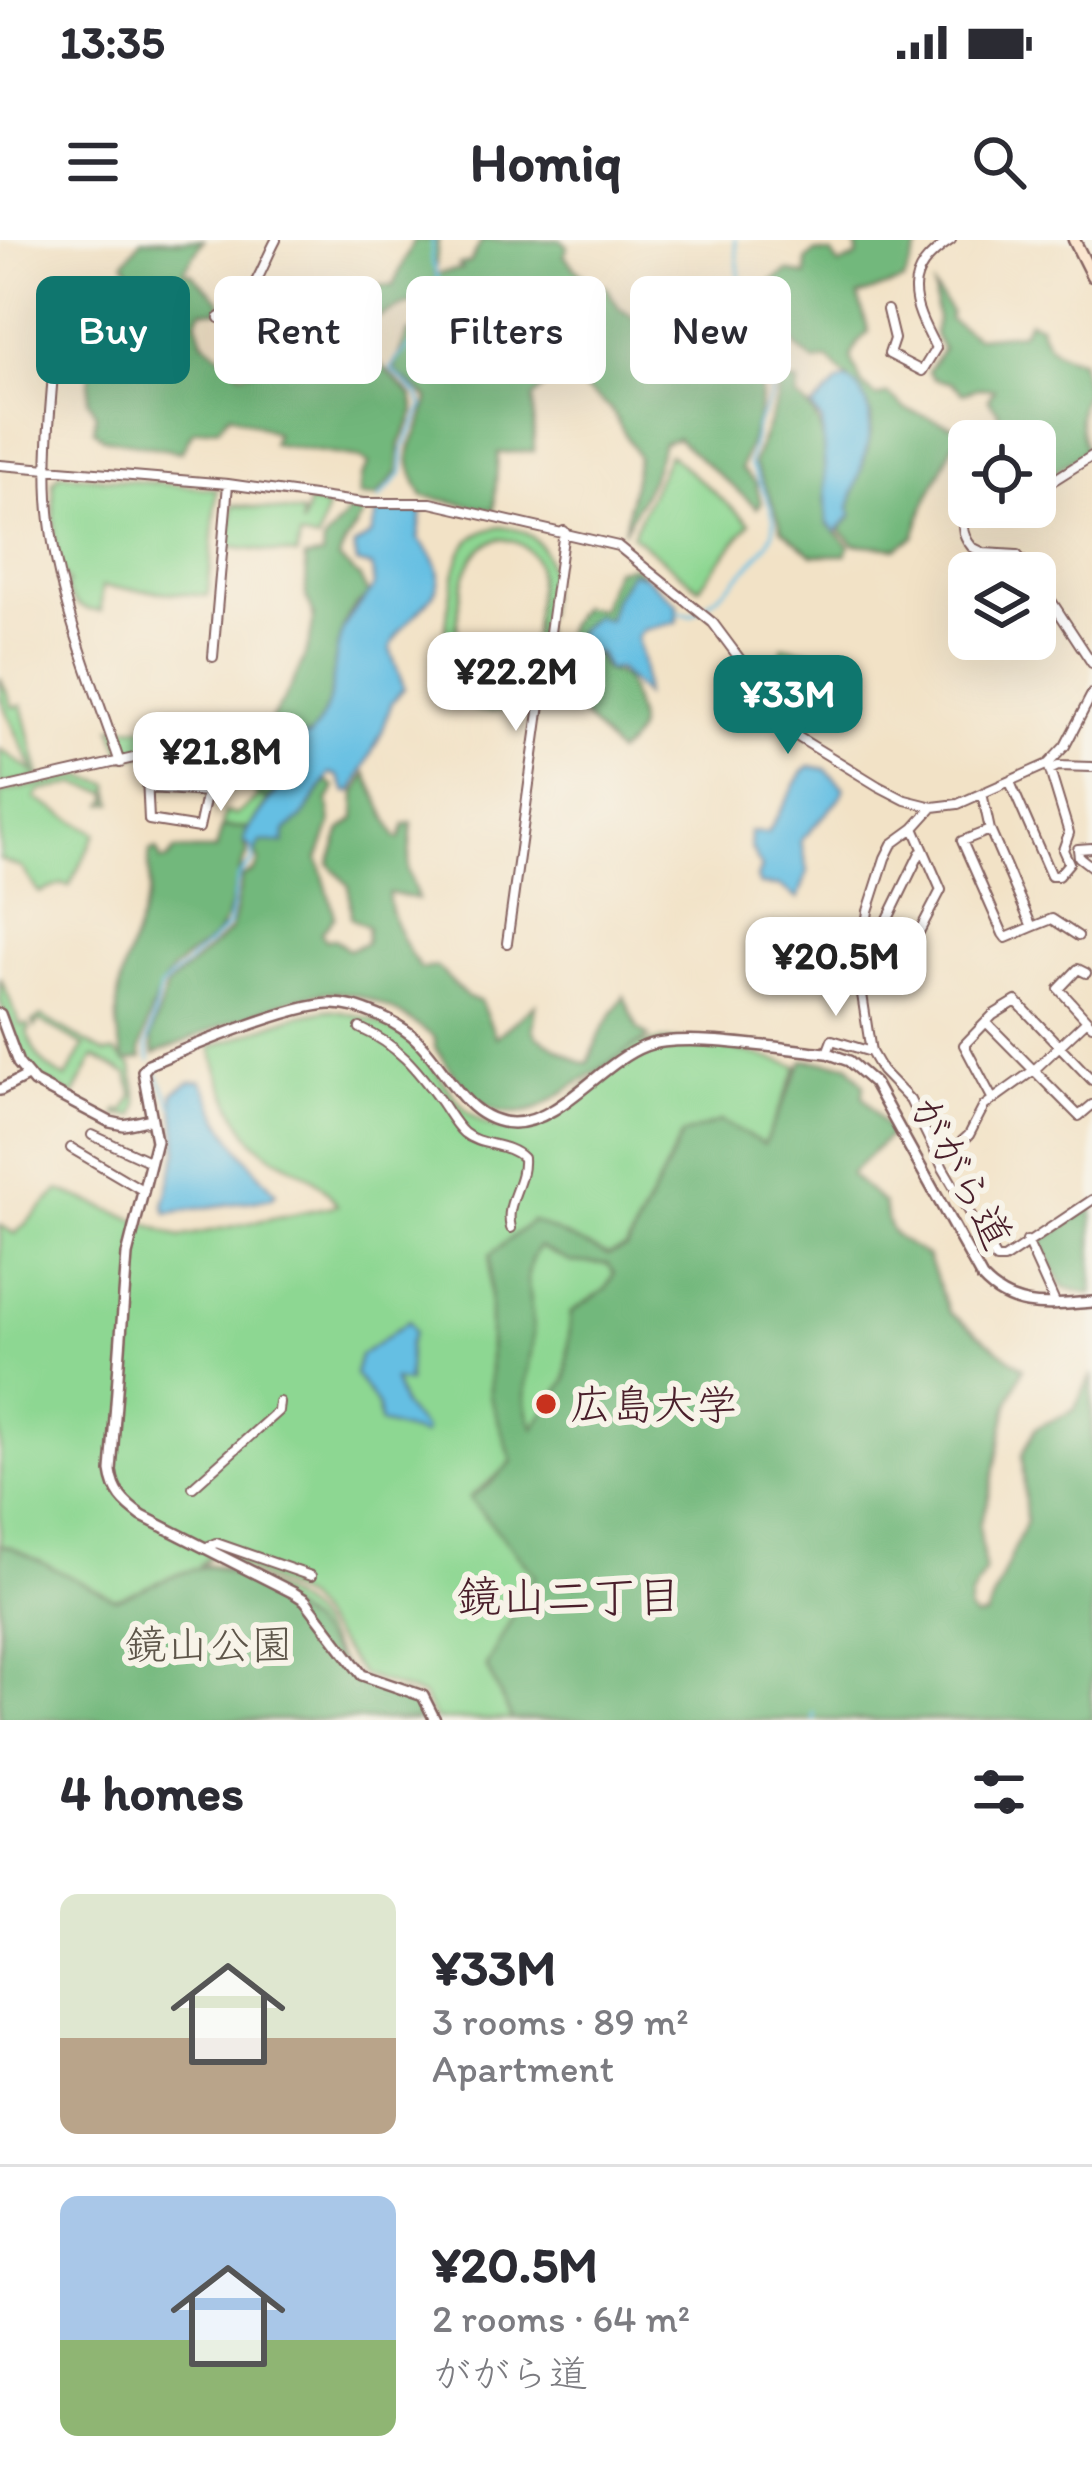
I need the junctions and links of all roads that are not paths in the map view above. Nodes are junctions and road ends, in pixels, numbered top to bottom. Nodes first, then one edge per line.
1 (275, 240) edge
2 (951, 240) edge
3 (1074, 240) edge
4 (260, 276) edge
5 (1092, 276) edge
6 (887, 310) dead end
7 (53, 384) edge
8 (1092, 456) edge
9 (0, 465) edge
10 (48, 468) junction
11 (1056, 479) edge
12 (228, 484) junction
13 (963, 528) edge
14 (565, 531) junction
15 (982, 552) edge
16 (1056, 607) edge
17 (213, 657) dead end
18 (1092, 662) edge
19 (1092, 694) edge
20 (146, 754) junction
21 (256, 763) dead end
22 (120, 764) junction
23 (1052, 765) junction
24 (1092, 766) edge
25 (222, 775) junction
26 (1010, 782) junction
27 (150, 788) junction
28 (0, 789) edge
29 (207, 791) junction
30 (982, 793) junction
31 (933, 807) junction
32 (914, 828) junction
33 (990, 830) junction
34 (1092, 848) edge
35 (925, 852) junction
36 (1092, 867) edge
37 (1032, 927) junction
38 (1078, 936) dead end
39 (507, 944) dead end
40 (913, 944) junction
41 (860, 961) junction
42 (1086, 973) dead end
43 (0, 1015) edge
44 (986, 1022) junction
45 (1089, 1022) edge
46 (360, 1028) dead end
47 (1060, 1045) junction
48 (872, 1052) junction
49 (826, 1053) junction
50 (1034, 1070) junction
51 (27, 1076) junction
52 (1092, 1080) edge
53 (0, 1090) edge
54 (992, 1098) junction
55 (1092, 1105) edge
56 (152, 1119) junction
57 (92, 1135) dead end
58 (71, 1148) dead end
59 (937, 1156) junction
60 (151, 1162) junction
61 (144, 1191) junction
62 (1092, 1200) edge
63 (511, 1228) dead end
64 (1027, 1241) junction
65 (1092, 1302) edge
66 (1055, 1305) junction
67 (279, 1402) dead end
68 (194, 1487) dead end
69 (205, 1548) junction
70 (311, 1576) dead end
71 (435, 1720) edge

1 - 4 street
2 - 6 street
3 - 5 main road
7 - 10 street
8 - 11 street
9 - 10 street
10 - 12 street
10 - 22 street
12 - 14 street
12 - 17 street
13 - 15 street
14 - 31 street
14 - 39 street
16 - 18 street
19 - 23 street
20 - 22 street
20 - 25 street
20 - 27 street
21 - 25 street
22 - 28 street
23 - 24 street
23 - 26 street
23 - 26 street
25 - 29 street
26 - 30 street
27 - 29 street
27 - 29 street
30 - 31 street
30 - 33 street
31 - 32 street
32 - 35 street
32 - 41 street
33 - 37 street
33 - 37 street
34 - 36 street
35 - 40 street
35 - 40 street
37 - 38 street
40 - 41 street
41 - 48 street
42 - 45 street
43 - 51 street
44 - 47 street
44 - 50 street
44 - 54 street
45 - 47 street
46 - 63 street
47 - 50 street
47 - 52 street
48 - 49 street
48 - 59 street
49 - 56 street, ががら道
49 - 66 street, ががら道
50 - 54 street
50 - 55 street
51 - 53 street
51 - 56 street
54 - 59 street
56 - 60 street
57 - 60 street
58 - 61 street
59 - 64 street
60 - 61 street
61 - 69 street
62 - 64 street
64 - 66 street
65 - 66 street, ががら道
67 - 68 street
69 - 70 street
69 - 71 street

